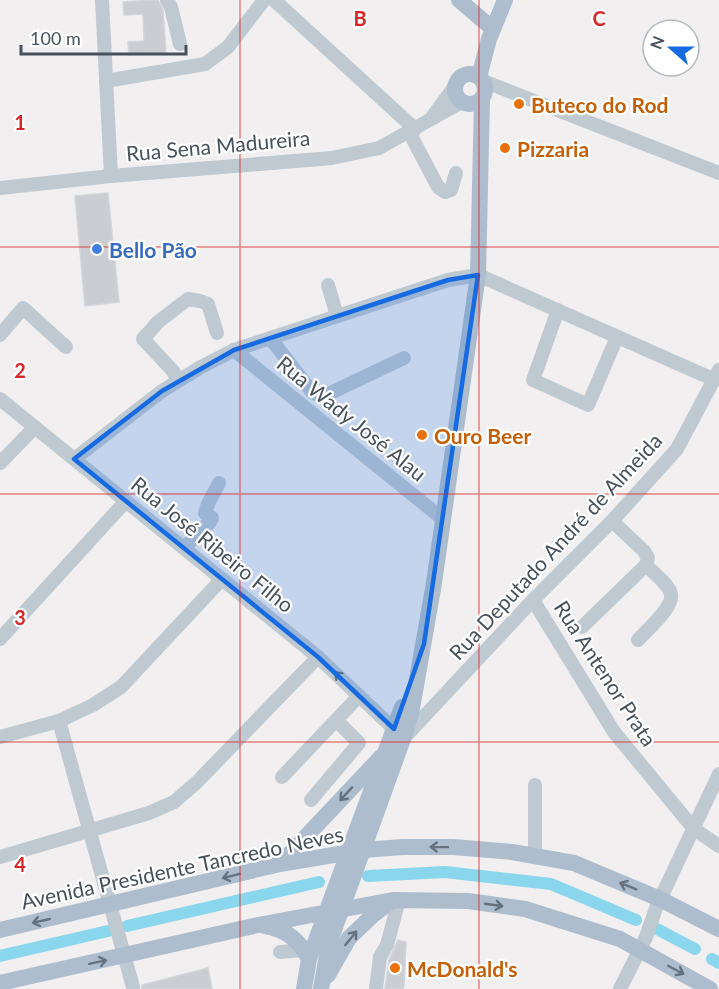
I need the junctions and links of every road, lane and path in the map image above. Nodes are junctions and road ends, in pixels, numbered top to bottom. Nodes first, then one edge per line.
1 (102, 0) edge
2 (167, 0) edge
3 (264, 0) edge
4 (274, 0) edge
5 (459, 0) edge
6 (500, 2) edge
7 (491, 34) junction
8 (180, 44) dead end
9 (106, 81) junction
10 (475, 85) junction
11 (463, 103) junction
12 (432, 118) junction
13 (412, 131) junction
14 (480, 141) junction
15 (456, 173) dead end
16 (719, 173) edge
17 (111, 176) junction
18 (0, 188) edge
19 (478, 275) junction
20 (327, 285) dead end
21 (558, 310) junction
22 (337, 316) junction
23 (217, 333) dead end
24 (0, 335) edge
25 (617, 337) junction
26 (270, 338) junction
27 (66, 347) dead end
28 (234, 350) junction
29 (404, 358) dead end
30 (717, 375) edge
31 (178, 381) junction
32 (0, 399) edge
33 (35, 427) junction
34 (74, 459) junction
35 (0, 463) edge
36 (219, 483) dead end
37 (126, 501) junction
38 (444, 519) junction
39 (612, 521) junction
40 (184, 548) junction
41 (646, 566) junction
42 (222, 579) junction
43 (533, 600) junction
44 (582, 627) dead end
45 (0, 639) edge
46 (638, 640) dead end
47 (318, 657) junction
48 (359, 696) junction
49 (59, 721) junction
50 (337, 721) junction
51 (399, 734) junction
52 (0, 737) edge
53 (386, 752) junction
54 (719, 774) edge
55 (282, 777) dead end
56 (535, 785) dead end
57 (311, 800) dead end
58 (374, 819) junction
59 (694, 829) junction
60 (89, 830) junction
61 (719, 846) edge
62 (385, 848) junction
63 (356, 851) junction
64 (535, 856) junction
65 (0, 857) edge
66 (280, 864) junction
67 (396, 900) junction
68 (657, 906) junction
69 (112, 909) junction
70 (335, 911) junction
71 (258, 925) junction
72 (719, 929) edge
73 (0, 930) edge
74 (643, 944) junction
75 (122, 949) junction
76 (280, 951) dead end
77 (307, 955) junction
78 (0, 983) edge
79 (133, 985) dead end
80 (321, 988) edge
81 (304, 989) edge
82 (376, 989) edge
83 (620, 989) edge
84 (710, 989) edge

1 - 9 street
2 - 8 street
3 - 9 street
4 - 13 street
5 - 7 main road
6 - 7 main road, Rua Sena Madureira
7 - 10 main road, Rua Sena Madureira
9 - 17 street
10 - 11 main road
10 - 12 street, Rua Sena Madureira
10 - 14 main road
10 - 16 street
11 - 12 street, Rua Sena Madureira
11 - 14 main road
12 - 13 street, Rua Sena Madureira
13 - 15 street
13 - 17 street, Rua Sena Madureira
14 - 19 main road
17 - 18 street, Rua Sena Madureira
19 - 21 street
19 - 22 street
19 - 38 main road
20 - 22 street
21 - 25 street
21 - 25 street
22 - 26 street
23 - 31 street
24 - 27 street
25 - 30 street
26 - 28 street
26 - 29 street
28 - 31 street
28 - 38 street, Rua Wady José Alau
30 - 39 street, Rua Deputado André de Almeida
31 - 34 street
32 - 33 street, Rua José Ribeiro Filho
33 - 34 street, Rua José Ribeiro Filho
33 - 35 street
34 - 37 street, Rua José Ribeiro Filho
36 - 40 street
37 - 40 street, Rua José Ribeiro Filho
37 - 45 street
38 - 51 main road
39 - 41 street
39 - 43 street, Rua Deputado André de Almeida
40 - 42 street, Rua José Ribeiro Filho
41 - 44 street
41 - 46 street
42 - 47 street, Rua José Ribeiro Filho
42 - 49 street
43 - 51 street, Rua Deputado André de Almeida
43 - 59 street, Rua Antenor Prata
48 -> 47 street, Rua José Ribeiro Filho
47 - 60 street
48 - 50 street
48 - 51 street, Rua José Ribeiro Filho
49 - 52 street
49 - 60 street
50 - 55 street
50 - 57 street
51 - 53 main road
51 - 58 main road
53 - 63 main road
53 -> 66 main road
54 - 59 street
56 - 64 street
58 - 62 main road
58 - 63 main road
59 - 61 street, Rua Antenor Prata
59 - 68 street
60 - 65 street
60 - 69 street
62 - 63 main road, Avenida Presidente Tancredo Neves
64 -> 62 main road, Avenida Presidente Tancredo Neves
63 - 66 main road, Avenida Presidente Tancredo Neves
63 - 70 main road
68 -> 64 main road, Avenida Presidente Tancredo Neves
66 -> 69 main road, Avenida Presidente Tancredo Neves
67 - 70 main road
67 -> 74 main road
80 -> 67 main road
67 - 82 street
68 - 72 main road, Avenida Presidente Tancredo Neves
68 - 74 street
69 -> 73 main road, Avenida Presidente Tancredo Neves
69 - 75 street
70 - 71 main road
70 - 77 main road
70 - 80 main road
71 - 75 main road
71 - 77 main road
74 - 83 street
74 -> 84 main road
78 -> 75 main road
75 - 79 street
76 - 77 street
77 - 81 main road

